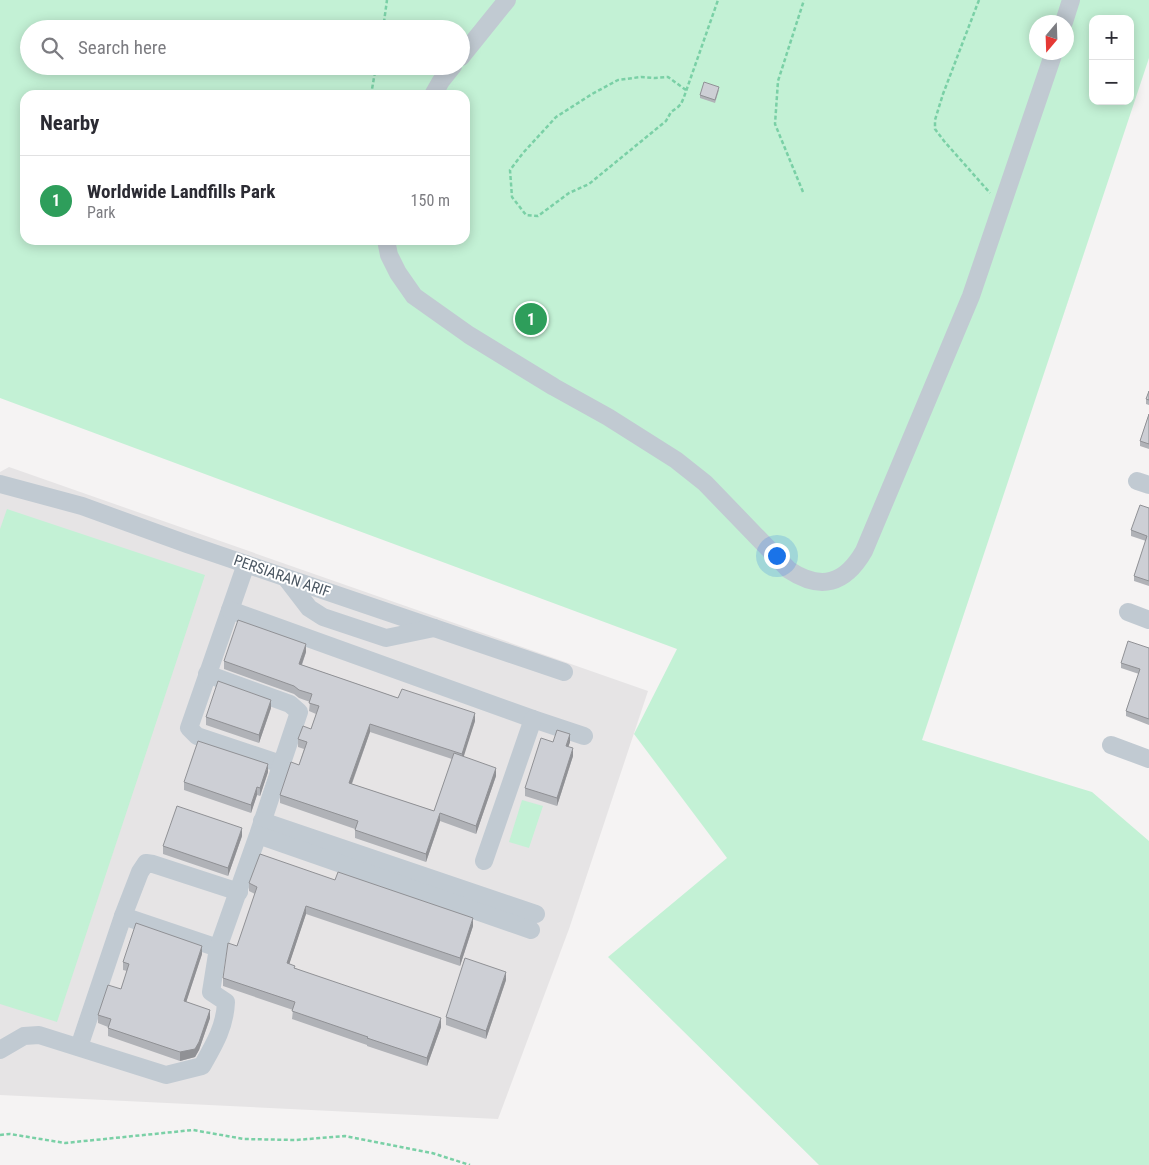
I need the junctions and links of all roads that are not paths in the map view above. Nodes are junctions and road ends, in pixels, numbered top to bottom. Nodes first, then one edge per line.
1 (507, 0) edge
2 (1071, 0) edge
3 (1066, 15) edge
4 (470, 46) edge
5 (1051, 60) edge
6 (446, 75) edge
7 (436, 90) edge
8 (387, 245) edge
9 (0, 484) edge
10 (246, 564) junction
11 (286, 578) junction
12 (230, 610) junction
13 (1128, 612) dead end
14 (1149, 620) edge
15 (434, 628) junction
16 (564, 672) dead end
17 (207, 674) junction
18 (533, 719) junction
19 (584, 736) dead end
20 (1111, 745) dead end
21 (1149, 759) edge
22 (281, 764) junction
23 (260, 828) junction
24 (484, 861) dead end
25 (239, 892) junction
26 (124, 916) junction
27 (533, 922) dead end
28 (218, 948) junction
29 (79, 1047) junction
30 (0, 1050) edge

1 - 4 street
2 - 3 street
5 - 8 street
6 - 7 street
9 - 10 street, PERSIARAN ARIF
10 - 11 street, PERSIARAN ARIF
10 - 12 street
11 - 15 street, PERSIARAN ARIF
11 - 15 street
12 - 17 street
12 - 18 street
13 - 14 street
15 - 16 street, PERSIARAN ARIF
17 - 22 street
17 - 22 street
18 - 19 street
18 - 24 street
20 - 21 street
22 - 23 street
23 - 25 street
23 - 27 street
25 - 26 street
25 - 28 street
26 - 28 street
26 - 29 street
28 - 29 street
29 - 30 street

